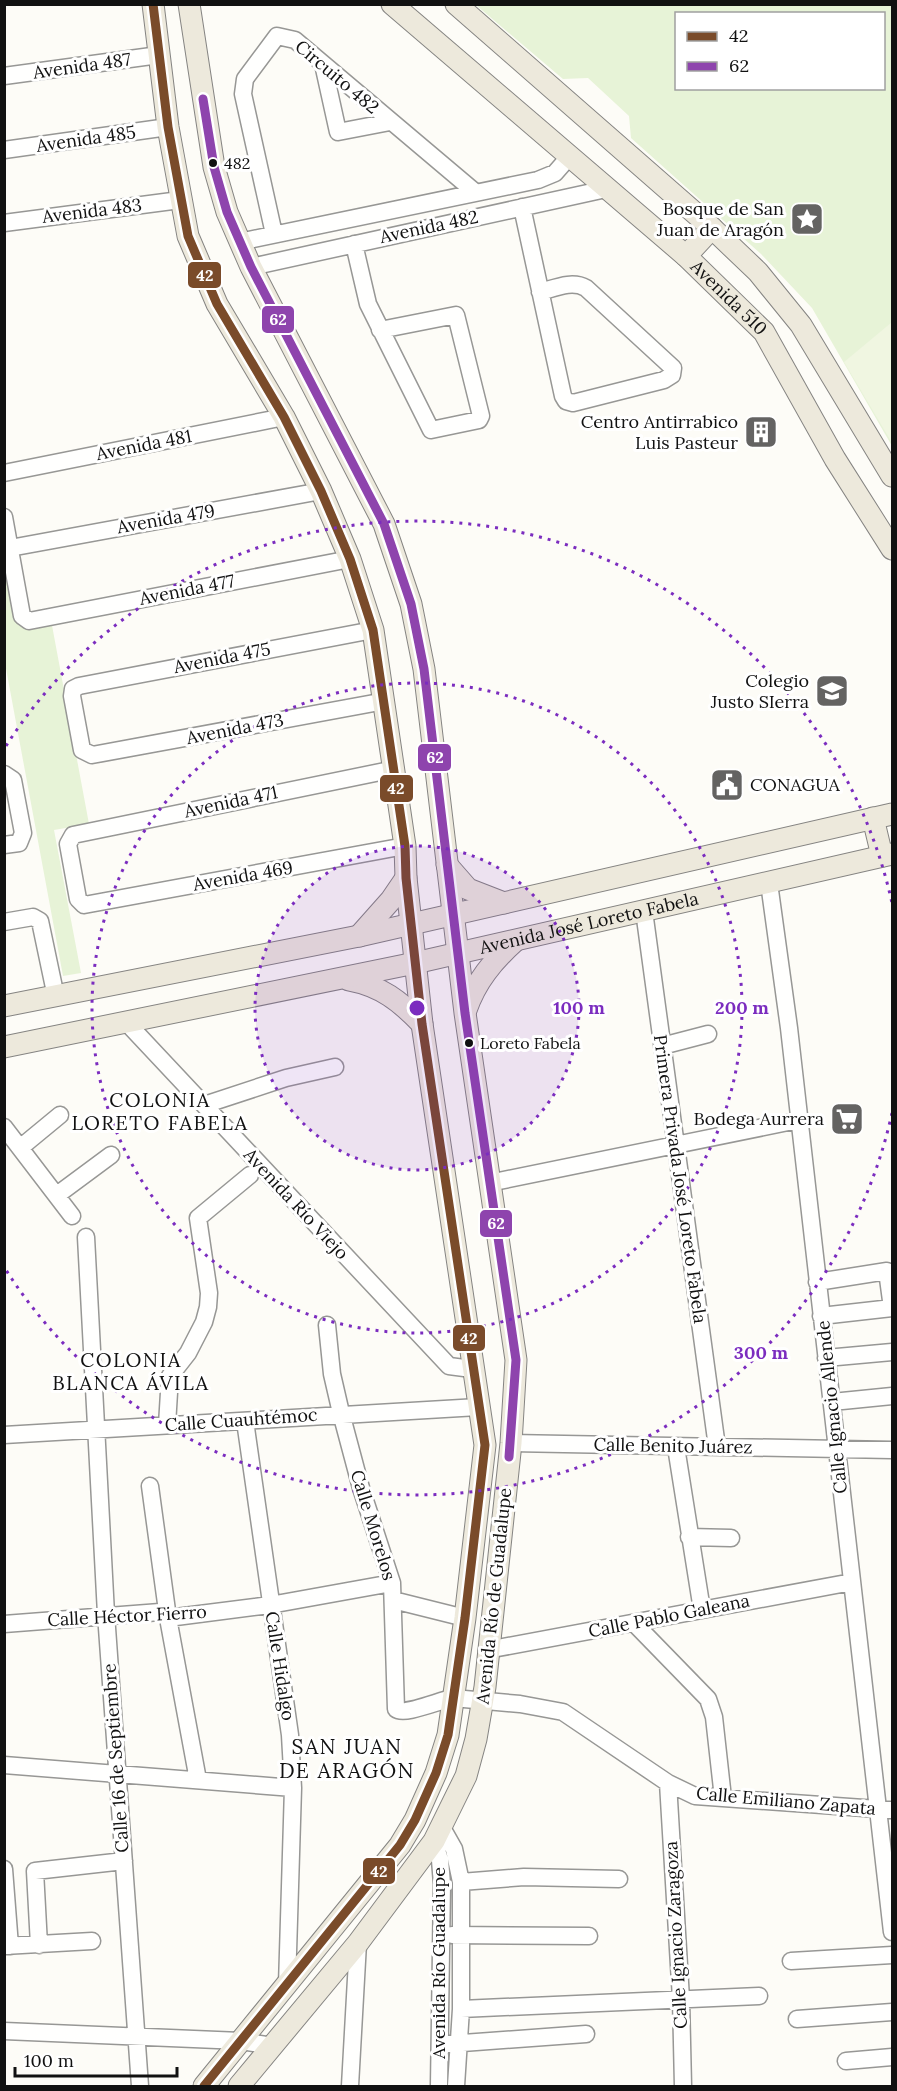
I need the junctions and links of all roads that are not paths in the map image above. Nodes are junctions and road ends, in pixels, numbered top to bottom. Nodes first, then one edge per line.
1 (153, 4) edge
2 (189, 4) edge
3 (392, 4) edge
4 (456, 4) edge
5 (159, 55) junction
6 (323, 64) junction
7 (4, 76) edge
8 (390, 122) junction
9 (168, 127) junction
10 (4, 150) edge
11 (569, 157) junction
12 (606, 189) junction
13 (475, 192) junction
14 (180, 200) junction
15 (522, 207) junction
16 (4, 223) edge
17 (712, 228) junction
18 (274, 234) junction
19 (239, 242) junction
20 (354, 244) junction
21 (686, 256) junction
22 (251, 267) junction
23 (540, 292) junction
24 (380, 330) junction
25 (284, 417) junction
26 (4, 473) edge
27 (892, 476) edge
28 (321, 491) junction
29 (4, 517) edge
30 (10, 548) junction
31 (892, 549) edge
32 (350, 558) junction
33 (373, 630) junction
34 (385, 701) junction
35 (84, 753) joint
36 (394, 769) junction
37 (7, 774) edge
38 (883, 816) edge
39 (4, 845) edge
40 (405, 846) junction
41 (887, 855) edge
42 (447, 865) junction
43 (406, 878) junction
44 (769, 883) junction
45 (504, 903) junction
46 (81, 904) joint
47 (644, 911) junction
48 (453, 914) junction
49 (4, 922) edge
50 (411, 924) junction
51 (359, 936) junction
52 (516, 940) junction
53 (459, 954) junction
54 (415, 963) junction
55 (343, 979) junction
56 (56, 997) junction
57 (4, 1006) edge
58 (465, 1013) junction
59 (128, 1024) junction
60 (422, 1024) junction
61 (708, 1034) dead end
62 (662, 1046) junction
63 (4, 1047) edge
64 (335, 1067) dead end
65 (204, 1105) junction
66 (60, 1115) dead end
67 (798, 1120) junction
68 (4, 1127) edge
69 (675, 1143) junction
70 (20, 1148) junction
71 (111, 1155) dead end
72 (250, 1175) dead end
73 (489, 1183) junction
74 (57, 1195) junction
75 (72, 1216) dead end
76 (86, 1238) dead end
77 (817, 1282) junction
78 (892, 1308) edge
79 (821, 1316) junction
80 (327, 1325) dead end
81 (892, 1352) edge
82 (826, 1358) junction
83 (472, 1369) junction
84 (892, 1396) edge
85 (831, 1402) junction
86 (478, 1407) junction
87 (341, 1413) junction
88 (245, 1421) junction
89 (167, 1425) junction
90 (94, 1430) junction
91 (4, 1434) edge
92 (511, 1443) junction
93 (676, 1447) junction
94 (717, 1447) junction
95 (836, 1448) junction
96 (892, 1450) edge
97 (150, 1486) dead end
98 (689, 1537) junction
99 (731, 1538) dead end
100 (392, 1582) junction
101 (852, 1582) junction
102 (393, 1600) junction
103 (270, 1605) junction
104 (702, 1610) junction
105 (106, 1614) junction
106 (168, 1618) junction
107 (465, 1618) junction
108 (634, 1623) junction
109 (4, 1624) edge
110 (487, 1650) junction
111 (453, 1698) junction
112 (483, 1701) junction
113 (396, 1709) joint
114 (4, 1765) edge
115 (118, 1773) junction
116 (198, 1780) junction
117 (668, 1783) junction
118 (293, 1788) junction
119 (723, 1798) junction
120 (886, 1809) edge
121 (437, 1833) junction
122 (124, 1861) junction
123 (4, 1869) edge
124 (619, 1880) dead end
125 (461, 1882) junction
126 (892, 1932) edge
127 (441, 1934) junction
128 (463, 1936) junction
129 (589, 1936) dead end
130 (92, 1941) dead end
131 (358, 1943) junction
132 (39, 1945) junction
133 (7, 1946) edge
134 (892, 1955) edge
135 (791, 1961) dead end
136 (287, 1985) junction
137 (759, 1996) dead end
138 (681, 1999) junction
139 (461, 2009) junction
140 (892, 2012) edge
141 (797, 2019) dead end
142 (4, 2031) edge
143 (586, 2034) dead end
144 (136, 2038) junction
145 (241, 2041) junction
146 (459, 2042) junction
147 (441, 2045) junction
148 (273, 2046) junction
149 (892, 2057) edge
150 (846, 2061) dead end
151 (140, 2086) edge
152 (204, 2086) edge
153 (239, 2086) edge
154 (350, 2086) edge
155 (439, 2086) edge
156 (456, 2086) edge
157 (683, 2086) edge

1 - 5 main road, Avenida Río de Guadalupe
2 - 19 main road, Avenida Río de Guadalupe
3 - 11 main road, Avenida 510
4 - 17 main road, Avenida 510
5 - 7 street, Avenida 487
5 - 9 main road, Avenida Río de Guadalupe
6 - 8 street, Circuito 482
6 - 8 street
6 - 18 street, Circuito 482
8 - 13 street, Circuito 482
9 - 10 street, Avenida 485
9 - 14 main road, Avenida Río de Guadalupe
11 - 12 main road, Avenida 510
11 - 13 street, Avenida 482
12 - 15 street, Avenida 482
12 - 21 main road, Avenida 510
13 - 18 street, Avenida 482
14 - 16 street, Avenida 483
14 - 25 main road, Avenida Río de Guadalupe
15 - 20 street, Avenida 482
15 - 23 street
17 - 21 main road
17 - 27 main road, Avenida 510
18 - 19 street, Avenida 482
19 - 22 main road, Avenida Río de Guadalupe
20 - 22 street, Avenida 482
20 - 24 street
21 - 31 main road, Avenida 510
22 - 42 main road, Avenida Río de Guadalupe
23 - 23 street
24 - 24 street
25 - 26 street, Avenida 481
25 - 28 main road, Avenida Río de Guadalupe
28 - 30 street, Avenida 479
28 - 32 main road, Avenida Río de Guadalupe
29 - 30 street
30 - 32 street, Avenida 477
32 - 33 main road, Avenida Río de Guadalupe
33 - 34 main road, Avenida Río de Guadalupe
33 - 35 street, Avenida 475
34 - 35 street, Avenida 473
34 - 36 main road, Avenida Río de Guadalupe
36 - 40 main road, Avenida Río de Guadalupe
36 - 46 street, Avenida 471
37 - 39 street
38 - 41 main road
38 - 45 main road
40 - 43 main road, Avenida Río de Guadalupe
40 - 46 street, Avenida 469
41 - 44 main road, Avenida José Loreto Fabela
42 - 45 main road
42 - 48 main road, Avenida Río de Guadalupe
43 - 50 main road, Avenida Río de Guadalupe
43 - 51 main road
44 - 47 main road, Avenida José Loreto Fabela
44 - 67 street, Calle Ignacio Allende
45 - 48 main road
47 - 52 main road, Avenida José Loreto Fabela
47 - 62 street, Primera Privada José Loreto Fabela
48 - 50 main road
48 - 53 main road, Avenida Río de Guadalupe
49 - 56 street
50 - 51 main road
50 - 54 main road, Avenida Río de Guadalupe
51 - 56 main road
52 - 53 main road, Avenida José Loreto Fabela
52 - 58 main road
53 - 54 main road, Avenida José Loreto Fabela
53 - 58 main road, Avenida Río de Guadalupe
54 - 55 main road, Avenida José Loreto Fabela
54 - 60 main road, Avenida Río de Guadalupe
55 - 59 main road, Avenida José Loreto Fabela
55 - 60 main road
56 - 57 main road
58 - 73 main road, Avenida Río de Guadalupe
59 - 63 main road, Avenida José Loreto Fabela
59 - 65 street, Avenida Río Viejo
60 - 83 main road, Avenida Río de Guadalupe
61 - 62 street
62 - 69 street, Primera Privada José Loreto Fabela
64 - 65 street
65 - 83 street, Avenida Río Viejo
66 - 70 street
67 - 69 street
67 - 77 street, Calle Ignacio Allende
68 - 70 street
69 - 73 street
69 - 94 street, Primera Privada José Loreto Fabela
70 - 74 street
71 - 74 street
72 - 89 street
73 - 92 main road, Avenida Río de Guadalupe
74 - 75 street
76 - 90 street, Calle 16 de Septiembre
77 - 78 street
77 - 79 street, Calle Ignacio Allende
78 - 79 street
79 - 82 street, Calle Ignacio Allende
80 - 87 street, Calle Morelos
81 - 82 street
82 - 85 street, Calle Ignacio Allende
83 - 86 main road, Avenida Río de Guadalupe
84 - 85 street
85 - 95 street, Calle Ignacio Allende
86 - 87 street, Calle Cuauhtémoc
86 - 107 main road, Avenida Río de Guadalupe
87 - 88 street, Calle Cuauhtémoc
87 - 100 street, Calle Morelos
88 - 89 street, Calle Cuauhtémoc
88 - 103 street, Calle Hidalgo
89 - 90 street, Calle Cuauhtémoc
90 - 91 street, Calle Cuauhtémoc
90 - 105 street, Calle 16 de Septiembre
92 - 93 street, Calle Benito Juárez
92 - 110 main road, Avenida Río de Guadalupe
93 - 94 street, Calle Benito Juárez
93 - 98 street
94 - 95 street, Calle Benito Juárez
95 - 96 street, Calle Benito Juárez
95 - 101 street, Calle Ignacio Allende
97 - 106 street
98 - 99 street
98 - 104 street
100 - 102 street, Calle Morelos
100 - 103 street, Calle Héctor Fierro
101 - 104 street, Calle Pablo Galeana
101 - 120 street, Calle Ignacio Allende
102 - 107 street
102 - 113 street, Calle Morelos
103 - 106 street, Calle Héctor Fierro
103 - 118 street, Calle Hidalgo
104 - 108 street, Calle Pablo Galeana
105 - 106 street, Calle Héctor Fierro
105 - 109 street, Calle Héctor Fierro
105 - 115 street, Calle 16 de Septiembre
106 - 116 street
107 - 111 main road, Avenida Río de Guadalupe
108 - 110 street, Calle Pablo Galeana
108 - 119 street
110 - 112 main road, Avenida Río de Guadalupe
111 - 112 street, Calle Emiliano Zapata
111 - 113 street, Calle Emiliano Zapata
111 - 136 main road, Avenida Río de Guadalupe
112 - 117 street, Calle Emiliano Zapata
112 - 121 main road, Avenida Río de Guadalupe
114 - 115 street
115 - 116 street
115 - 122 street, Calle 16 de Septiembre
116 - 118 street
117 - 119 street, Calle Emiliano Zapata
117 - 138 street, Calle Ignacio Zaragoza
118 - 136 street, Calle Hidalgo
119 - 120 street, Calle Emiliano Zapata
120 - 126 street, Calle Ignacio Allende
121 - 125 street, Avenida Río Guadalupe
121 - 127 street, Avenida Río Guadalupe
121 - 131 main road, Avenida Río de Guadalupe
122 - 132 street
122 - 144 street, Calle 16 de Septiembre
123 - 133 street
124 - 125 street
125 - 128 street, Avenida Río Guadalupe
127 - 128 street
127 - 147 street, Avenida Río Guadalupe
128 - 129 street
128 - 139 street, Avenida Río Guadalupe
130 - 132 street
131 - 148 main road, Avenida Río de Guadalupe
131 - 154 street
132 - 133 street
134 - 135 street
136 - 145 main road, Avenida Río de Guadalupe
137 - 138 street
138 - 139 street
138 - 157 street, Calle Ignacio Zaragoza
139 - 146 street, Avenida Río Guadalupe
140 - 141 street
142 - 144 street
143 - 146 street
144 - 145 street
144 - 151 street, Calle 16 de Septiembre
145 - 148 street
145 - 152 main road, Avenida Río de Guadalupe
146 - 147 street
146 - 156 street, Avenida Río Guadalupe
147 - 155 street, Avenida Río Guadalupe
148 - 153 main road, Avenida Río de Guadalupe
149 - 150 street

